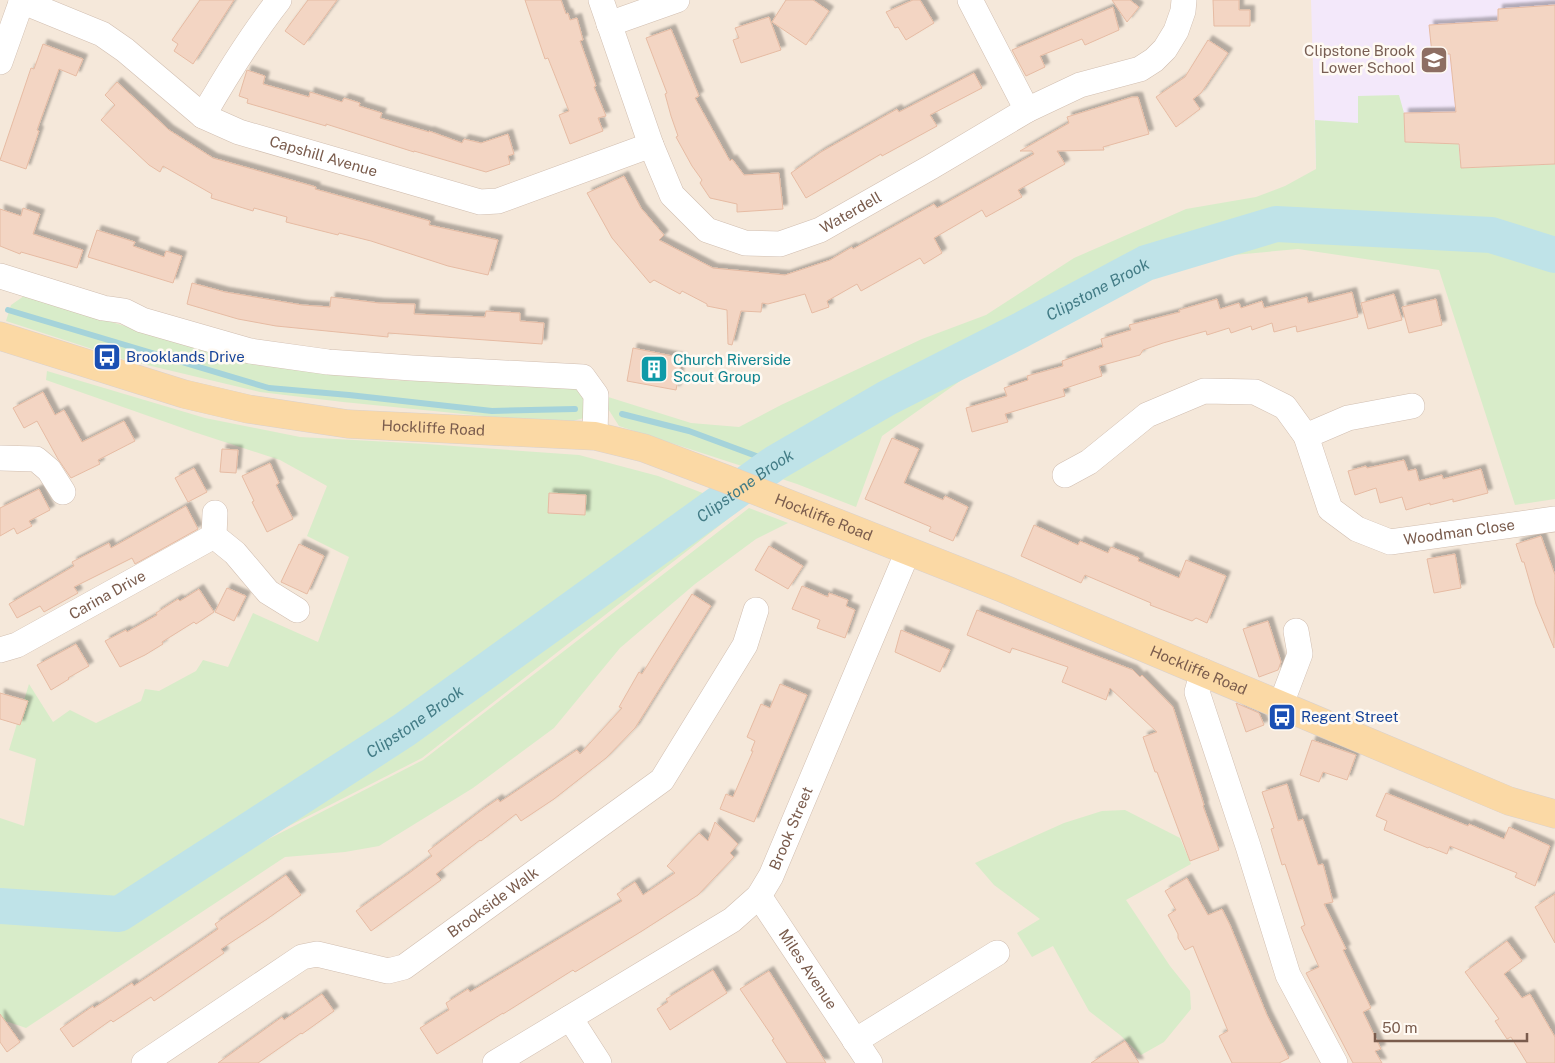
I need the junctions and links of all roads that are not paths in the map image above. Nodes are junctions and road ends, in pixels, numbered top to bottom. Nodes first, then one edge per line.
1 (21, 0) edge
2 (279, 0) edge
3 (601, 0) edge
4 (677, 0) edge
5 (970, 0) edge
6 (1184, 0) edge
7 (609, 24) junction
8 (0, 62) edge
9 (1027, 110) junction
10 (203, 116) junction
11 (651, 144) junction
12 (0, 276) edge
13 (0, 336) edge
14 (1412, 406) dead end
15 (595, 436) junction
16 (1306, 436) junction
17 (0, 458) edge
18 (1065, 475) dead end
19 (63, 492) dead end
20 (1555, 519) edge
21 (908, 551) junction
22 (297, 610) dead end
23 (756, 610) dead end
24 (1296, 631) dead end
25 (0, 650) edge
26 (1203, 672) junction
27 (1281, 704) junction
28 (1555, 814) edge
29 (759, 896) junction
30 (997, 953) dead end
31 (570, 1018) junction
32 (856, 1041) junction
33 (144, 1063) edge
34 (495, 1063) edge
35 (599, 1063) edge
36 (870, 1063) edge
37 (1335, 1063) edge

1 - 8 street
1 - 10 street, Capshill Avenue
2 - 10 street
3 - 7 street, Waterdell
4 - 7 street
5 - 9 street
6 - 9 street, Waterdell
7 - 11 street, Waterdell
9 - 11 street, Waterdell
10 - 11 street, Capshill Avenue
12 - 15 street
13 - 15 main road, Hockliffe Road
14 - 16 street
15 - 21 main road, Hockliffe Road
16 - 18 street, Woodman Close
16 - 20 street, Woodman Close
17 - 19 street
21 - 26 main road, Hockliffe Road
21 - 29 street, Brook Street
22 - 25 street, Carina Drive
23 - 33 street, Brookside Walk
24 - 27 street
26 - 27 main road, Hockliffe Road
26 - 37 street
27 - 28 main road, Hockliffe Road
29 - 31 street, Brook Street
29 - 32 street, Miles Avenue
30 - 32 street
31 - 34 street, Brook Street
31 - 35 street
32 - 36 street, Miles Avenue

